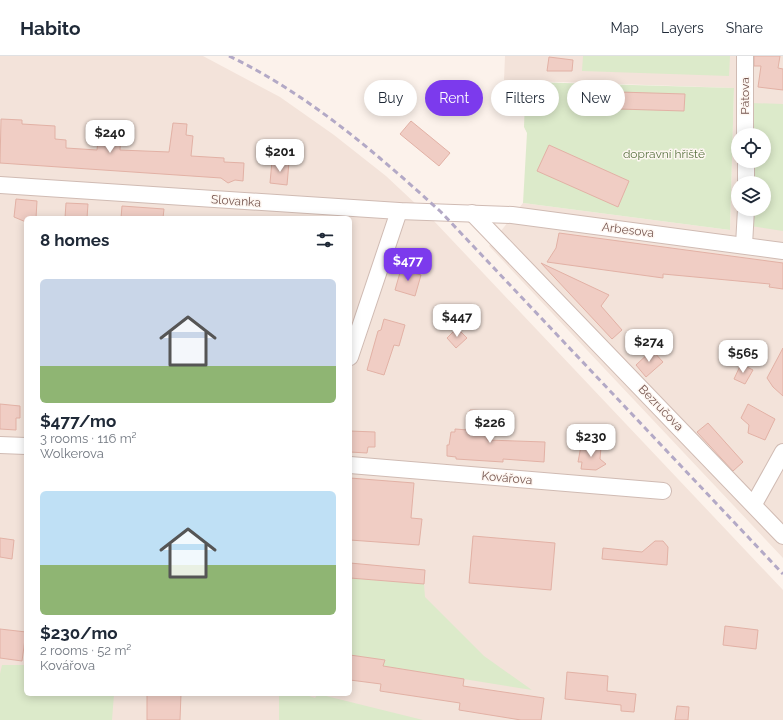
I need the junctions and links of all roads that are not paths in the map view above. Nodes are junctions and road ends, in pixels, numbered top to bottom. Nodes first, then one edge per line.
1 (745, 56) edge
2 (745, 128) edge
3 (0, 185) edge
4 (399, 211) junction
5 (472, 214) junction
6 (746, 216) edge
7 (744, 245) junction
8 (783, 251) edge
9 (352, 351) edge
10 (0, 445) edge
11 (24, 446) edge
12 (783, 452) edge
13 (352, 465) edge
14 (663, 491) dead end
15 (754, 504) junction
16 (783, 536) edge

1 - 2 street, Pátova
3 - 4 street, Slovanka
4 - 5 street, Slovanka
4 - 9 street
5 - 7 street, Arbesova
5 - 15 street, Bezručova
6 - 7 street
7 - 8 street, Arbesova
10 - 11 street
12 - 15 street
13 - 14 street, Kovářova
15 - 16 street, Bezručova

